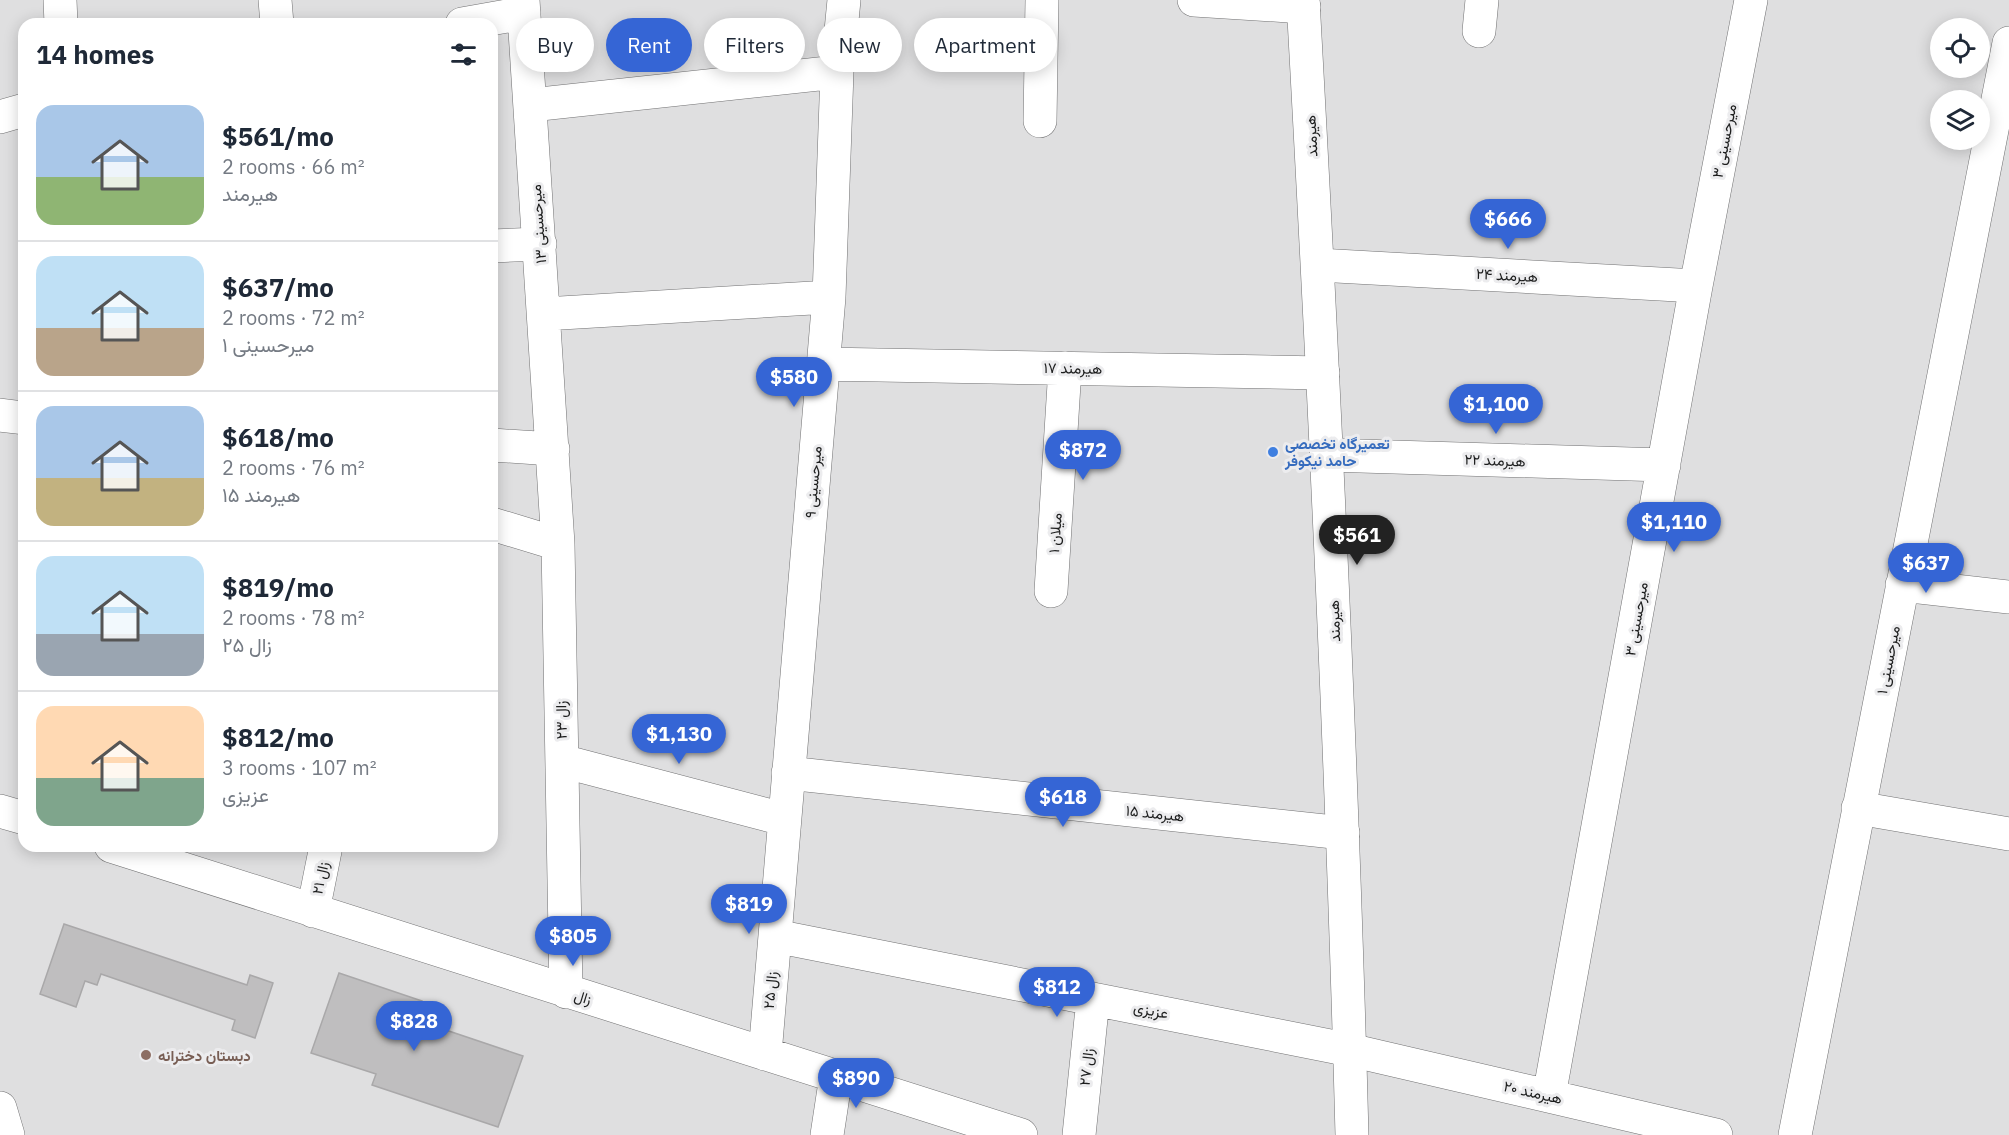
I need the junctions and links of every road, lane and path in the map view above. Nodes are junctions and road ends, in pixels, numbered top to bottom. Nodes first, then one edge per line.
1 (60, 0) edge
2 (275, 0) edge
3 (844, 0) edge
4 (1042, 0) edge
5 (1194, 0) edge
6 (1751, 0) edge
7 (1304, 4) edge
8 (523, 7) edge
9 (61, 18) edge
10 (276, 18) edge
11 (484, 18) edge
12 (842, 18) edge
13 (2009, 43) edge
14 (837, 72) joint
15 (531, 105) junction
16 (18, 112) edge
17 (0, 117) edge
18 (1040, 121) dead end
19 (540, 244) junction
20 (498, 246) edge
21 (1318, 265) junction
22 (1696, 286) junction
23 (829, 297) junction
24 (544, 314) junction
25 (823, 364) junction
26 (1065, 368) junction
27 (1323, 373) junction
28 (0, 416) edge
29 (18, 418) edge
30 (498, 445) edge
31 (553, 448) junction
32 (1327, 455) junction
33 (1664, 465) junction
34 (498, 526) edge
35 (558, 544) junction
36 (1902, 585) junction
37 (1051, 591) dead end
38 (2009, 597) edge
39 (562, 761) junction
40 (788, 773) junction
41 (1858, 808) junction
42 (0, 811) edge
43 (18, 816) edge
44 (783, 819) junction
45 (1343, 833) junction
46 (2009, 834) edge
47 (150, 852) edge
48 (325, 852) edge
49 (203, 860) edge
50 (313, 911) junction
51 (775, 936) junction
52 (566, 992) junction
53 (1093, 999) junction
54 (1350, 1050) junction
55 (765, 1054) junction
56 (836, 1076) junction
57 (1549, 1096) junction
58 (0, 1108) edge
59 (8, 1135) edge
60 (827, 1135) edge
61 (1021, 1135) edge
62 (1079, 1135) edge
63 (1352, 1135) edge
64 (1716, 1135) edge
65 (1795, 1135) edge

1 - 9 street
2 - 10 street
3 - 12 street, میرحسینی ۹
4 - 18 street
5 - 7 street
6 - 22 street, میرحسینی ۳
7 - 21 street, هیرمند
8 - 11 street
8 - 15 street, میرحسینی ۱۳
13 - 36 street, میرحسینی ۱
14 - 15 street
14 - 23 street, میرحسینی ۹
15 - 19 street, میرحسینی ۱۳
16 - 17 street
19 - 20 street
19 - 24 street, میرحسینی ۱۳
21 - 22 street, هیرمند ۲۴
21 - 27 street, هیرمند
22 - 33 street, میرحسینی ۳
23 - 24 street
23 - 25 street, میرحسینی ۹
24 - 31 street, میرحسینی ۱۳
25 - 26 street, هیرمند ۱۷
25 - 40 street, میرحسینی ۹
26 - 27 street, هیرمند ۱۷
26 - 37 street, میلان ۱
27 - 32 street, هیرمند
28 - 29 street
30 - 31 street
31 - 35 street, زال ۲۳
32 - 33 street, هیرمند ۲۲
32 - 45 street, هیرمند
33 - 57 street, میرحسینی ۳
34 - 35 street
35 - 39 street, زال ۲۳
36 - 38 street
36 - 41 street, میرحسینی ۱
39 - 44 street
39 - 52 street, زال ۲۳
40 - 44 street, میرحسینی ۹
40 - 45 street, هیرمند ۱۵
41 - 46 street
41 - 65 street, میرحسینی ۱
42 - 43 street
44 - 51 street, زال ۲۵
45 - 54 street, هیرمند
47 - 49 street, زال
48 - 50 street, زال ۲۱
49 - 50 street, زال
50 - 52 street, زال
51 - 53 street, عزیزی
51 - 55 street, زال ۲۵
52 - 55 street, زال
53 - 54 street, عزیزی
53 - 62 street, زال ۲۷
54 - 57 street, هیرمند ۲۰
54 - 63 street, هیرمند
55 - 56 street, زال
56 - 60 street
56 - 61 street, زال
57 - 64 street, هیرمند ۲۰
58 - 59 street

